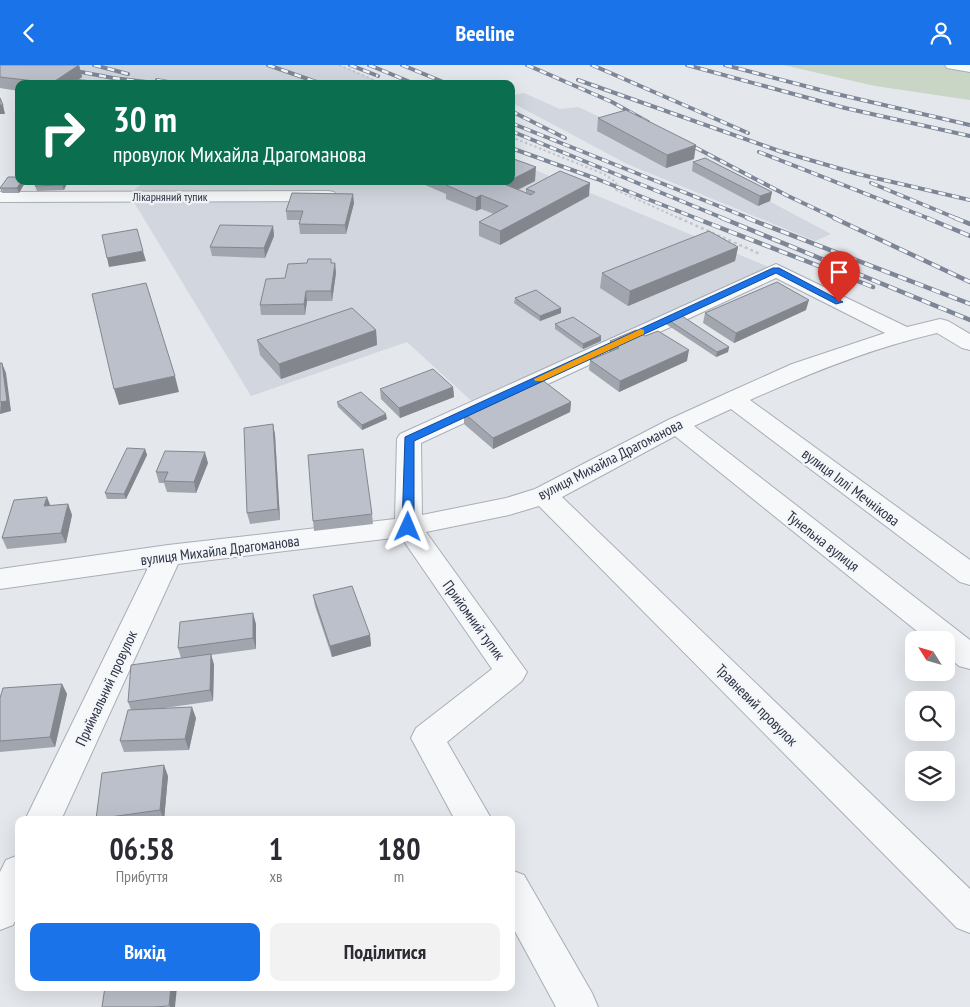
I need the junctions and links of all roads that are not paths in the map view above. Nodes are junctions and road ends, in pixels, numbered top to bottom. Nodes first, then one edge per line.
1 (952, 65) edge
2 (970, 68) edge
3 (339, 196) edge
4 (0, 197) edge
5 (904, 335) junction
6 (970, 343) edge
7 (733, 399) junction
8 (677, 425) junction
9 (544, 495) junction
10 (408, 527) junction
11 (168, 555) junction
12 (970, 575) edge
13 (0, 579) edge
14 (970, 657) edge
15 (45, 816) edge
16 (472, 816) edge
17 (15, 880) edge
18 (515, 894) edge
19 (0, 912) edge
20 (970, 915) edge
21 (578, 1007) edge

1 - 2 street
3 - 4 street, Лікарняний тупик
5 - 6 street, вулиця Михайла Драгоманова
5 - 7 street, вулиця Михайла Драгоманова
5 - 10 street
7 - 8 street, вулиця Михайла Драгоманова
7 - 12 street, вулиця Іллі Мечнікова
8 - 9 street, вулиця Михайла Драгоманова
8 - 14 street, Тунельна вулиця
9 - 10 street, вулиця Михайла Драгоманова
9 - 20 street, Травневий провулок
10 - 11 street, вулиця Михайла Драгоманова
10 - 16 street, Прийомний тупик
11 - 13 street, вулиця Михайла Драгоманова
11 - 15 street, Приймальний провулок
17 - 19 street
18 - 21 street

